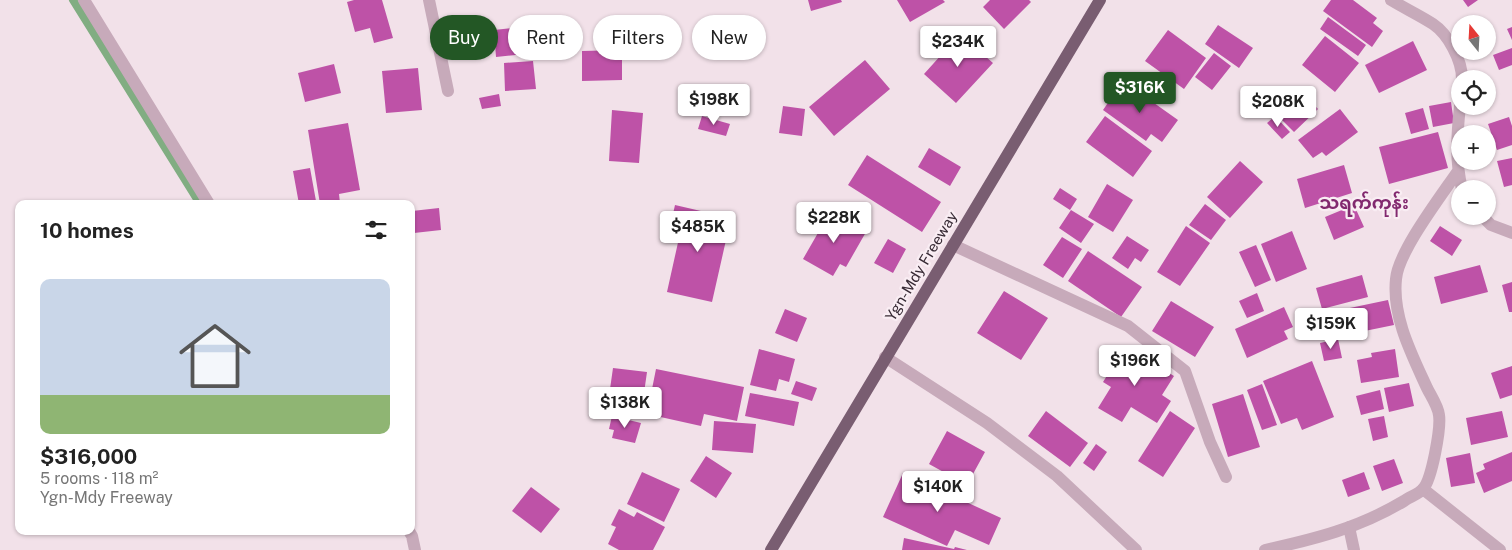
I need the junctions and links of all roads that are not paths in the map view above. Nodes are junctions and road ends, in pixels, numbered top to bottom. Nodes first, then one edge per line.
1 (84, 0) edge
2 (429, 0) edge
3 (1100, 0) edge
4 (1390, 0) edge
5 (1460, 70) edge
6 (448, 91) dead end
7 (1459, 115) edge
8 (1458, 171) junction
9 (1460, 180) edge
10 (206, 200) edge
11 (1491, 225) edge
12 (1512, 233) edge
13 (953, 245) junction
14 (885, 357) junction
15 (1226, 477) dead end
16 (1423, 489) junction
17 (1349, 527) junction
18 (411, 535) edge
19 (415, 550) edge
20 (771, 550) edge
21 (1136, 550) edge
22 (1265, 550) edge
23 (1354, 550) edge
24 (1500, 550) edge

1 - 10 street
2 - 6 street
3 - 13 main road, Ygn-Mdy Freeway
4 - 5 street
7 - 8 street
8 - 9 street
8 - 16 street
11 - 12 street
13 - 14 main road, Ygn-Mdy Freeway
13 - 15 street
14 - 20 main road, Ygn-Mdy Freeway
14 - 21 street
16 - 17 street
16 - 24 street
17 - 22 street
17 - 23 street
18 - 19 street

